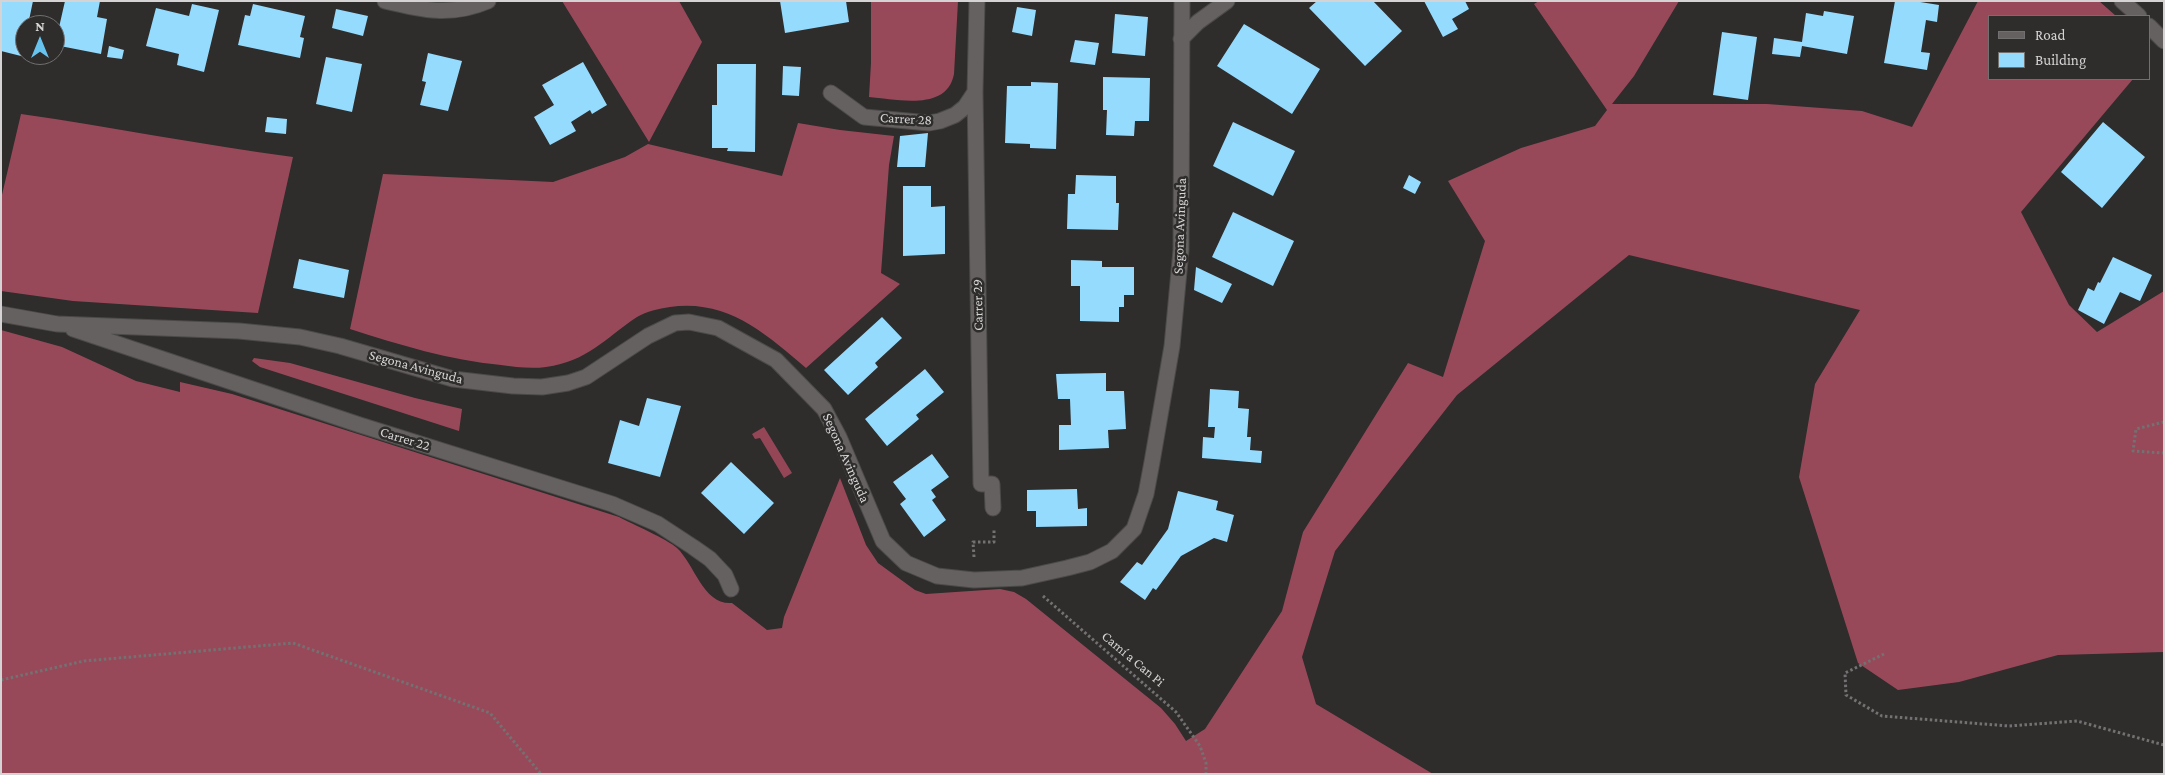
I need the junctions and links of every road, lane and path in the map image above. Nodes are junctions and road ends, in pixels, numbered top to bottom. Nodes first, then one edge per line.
1 (385, 1) edge
2 (488, 1) edge
3 (977, 1) edge
4 (1182, 1) edge
5 (1227, 1) edge
6 (2122, 1) edge
7 (2137, 15) edge
8 (2150, 27) edge
9 (1181, 39) junction
10 (2164, 41) edge
11 (975, 92) junction
12 (831, 93) dead end
13 (1, 314) edge
14 (57, 324) junction
15 (2164, 422) edge
16 (2164, 453) edge
17 (993, 508) dead end
18 (994, 525) dead end
19 (1022, 578) junction
20 (974, 580) junction
21 (731, 589) dead end
22 (1884, 654) dead end
23 (1, 680) edge
24 (2164, 745) edge
25 (541, 774) edge
26 (1206, 774) edge

1 - 2 street
3 - 11 street
4 - 9 street, Segona Avinguda
5 - 9 street
6 - 7 street
8 - 10 street
9 - 19 street, Segona Avinguda
11 - 12 street, Carrer 28
11 - 17 street, Carrer 29
13 - 14 street, Segona Avinguda
14 - 20 street, Segona Avinguda
14 - 21 street, Carrer 22
15 - 16 path
18 - 20 path
19 - 20 street, Segona Avinguda
19 - 26 path, Camí a Can Pi
22 - 24 path
23 - 25 path

